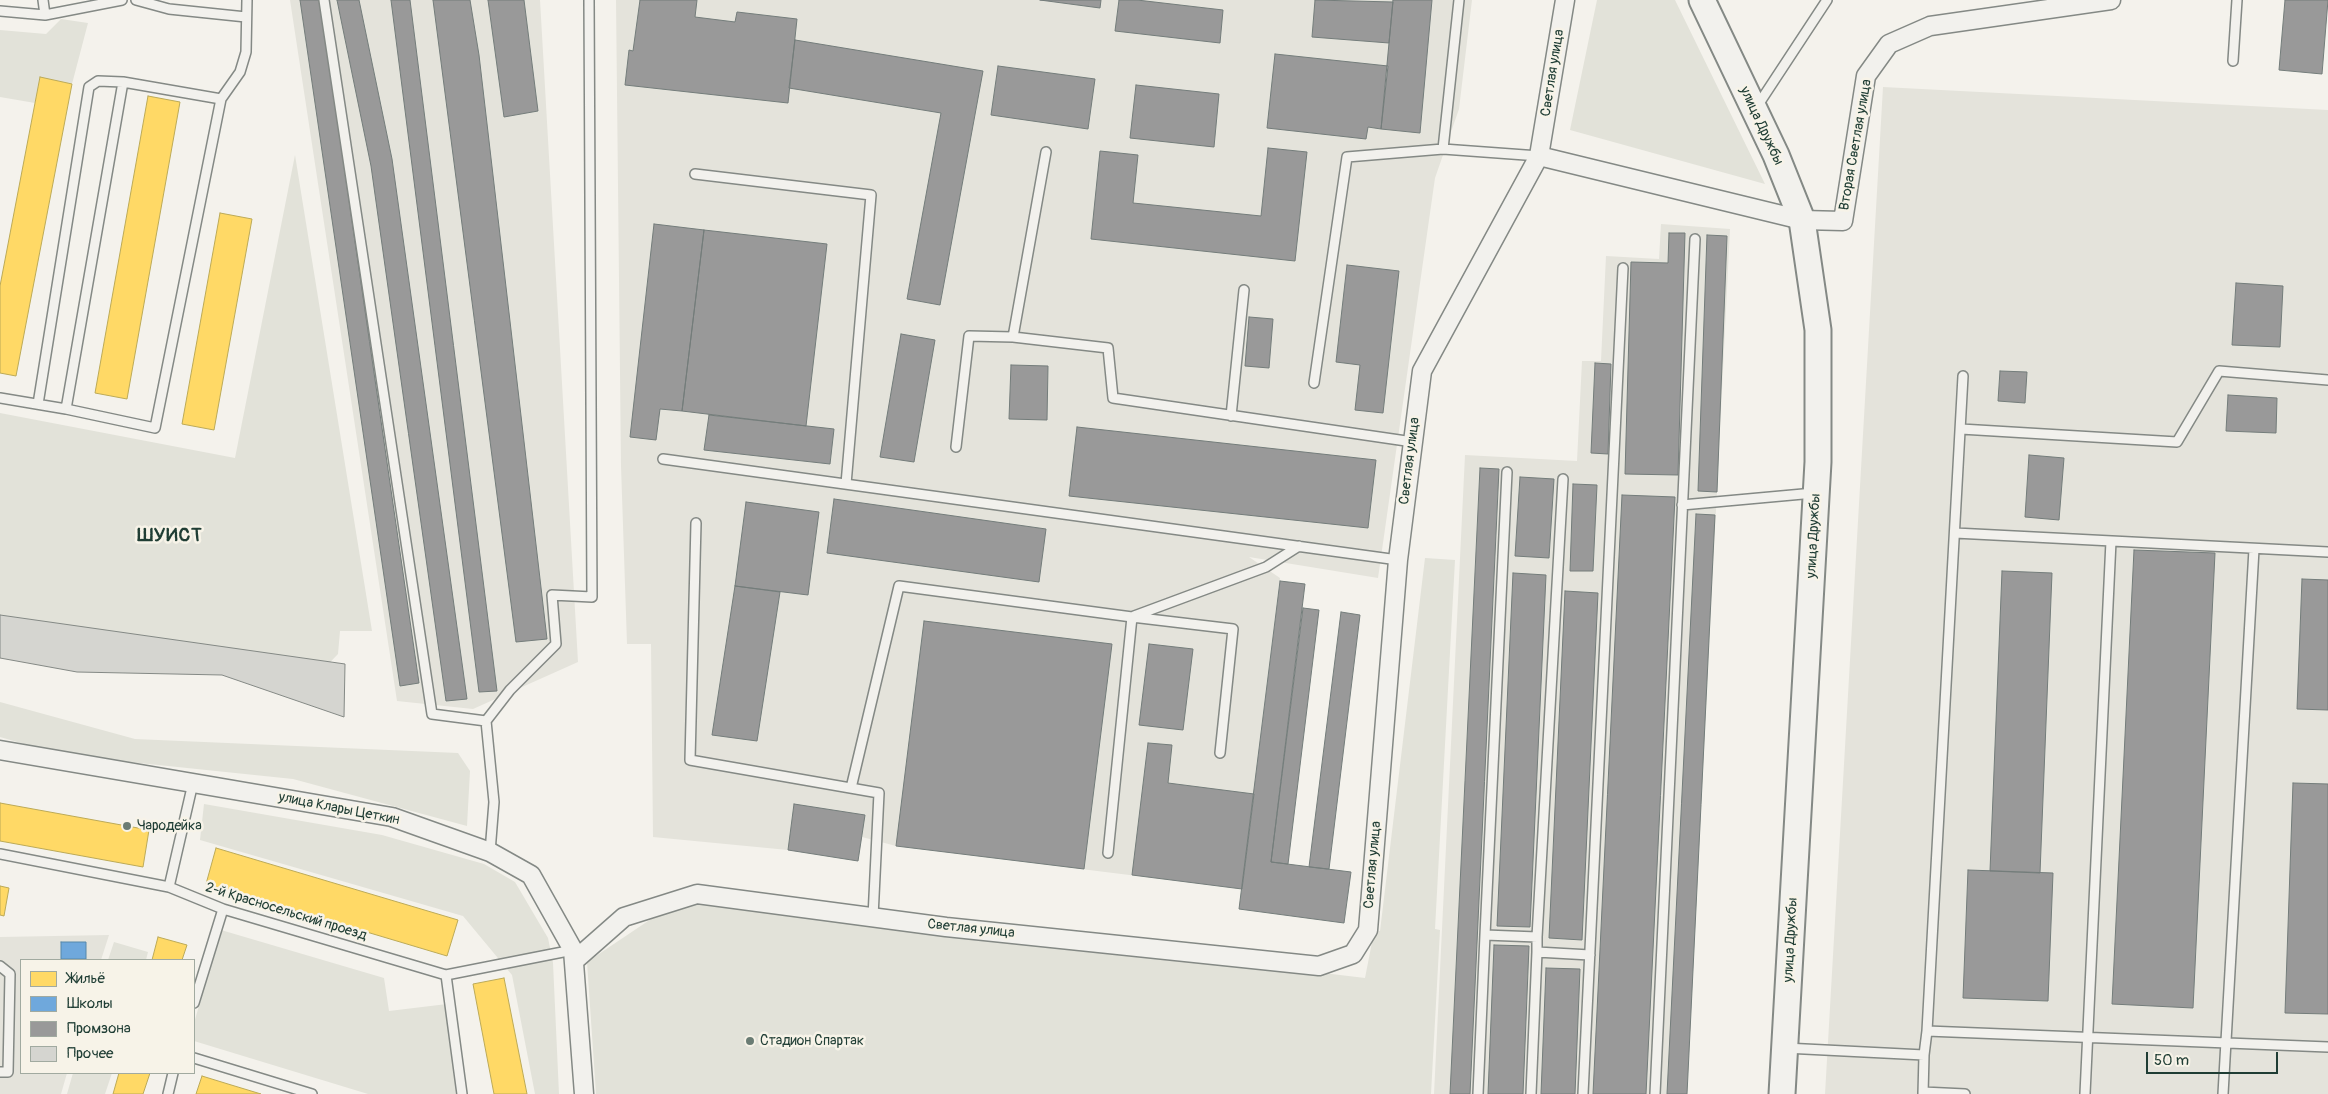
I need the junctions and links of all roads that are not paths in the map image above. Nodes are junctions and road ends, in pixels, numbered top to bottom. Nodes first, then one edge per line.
1 (43, 0) edge
2 (122, 0) edge
3 (136, 0) edge
4 (247, 0) edge
5 (324, 0) edge
6 (590, 0) edge
7 (1459, 0) edge
8 (1564, 0) edge
9 (1702, 0) edge
10 (1827, 0) edge
11 (2237, 0) edge
12 (2107, 1) edge
13 (169, 4) edge
14 (0, 11) edge
15 (45, 15) junction
16 (246, 17) junction
17 (2233, 61) dead end
18 (123, 82) junction
19 (221, 99) junction
20 (1755, 110) junction
21 (1443, 149) junction
22 (1046, 152) dead end
23 (1539, 156) junction
24 (695, 174) dead end
25 (1802, 220) junction
26 (1695, 239) dead end
27 (1623, 268) dead end
28 (1244, 290) dead end
29 (1013, 337) junction
30 (1964, 376) dead end
31 (2328, 380) edge
32 (1314, 383) dead end
33 (0, 398) edge
34 (38, 404) junction
35 (66, 409) junction
36 (1231, 416) junction
37 (1961, 430) junction
38 (1413, 442) junction
39 (956, 447) dead end
40 (663, 459) dead end
41 (1507, 472) dead end
42 (1563, 479) dead end
43 (846, 484) junction
44 (1816, 493) junction
45 (1682, 506) junction
46 (696, 523) dead end
47 (1955, 533) junction
48 (2111, 541) junction
49 (1300, 546) junction
50 (2254, 549) junction
51 (2328, 552) edge
52 (1398, 560) junction
53 (1132, 617) junction
54 (486, 721) junction
55 (0, 750) edge
56 (1220, 754) dead end
57 (193, 783) junction
58 (851, 788) junction
59 (490, 852) junction
60 (1108, 853) dead end
61 (0, 854) edge
62 (169, 887) junction
63 (223, 909) junction
64 (873, 917) junction
65 (1485, 935) junction
66 (1537, 937) junction
67 (1537, 952) junction
68 (1590, 955) junction
69 (574, 956) junction
70 (0, 966) edge
71 (446, 975) junction
72 (195, 1001) edge
73 (1927, 1031) junction
74 (2088, 1037) junction
75 (2226, 1043) junction
76 (2328, 1047) edge
77 (1785, 1048) junction
78 (1924, 1055) junction
79 (195, 1058) edge
80 (0, 1072) edge
81 (173, 1074) edge
82 (1923, 1093) edge
83 (168, 1094) edge
84 (312, 1094) edge
85 (462, 1094) edge
86 (584, 1094) edge
87 (1478, 1094) edge
88 (1531, 1094) edge
89 (1583, 1094) edge
90 (1655, 1094) edge
91 (1782, 1094) edge
92 (1965, 1094) edge
93 (2085, 1094) edge
94 (2223, 1094) edge

1 - 15 lane
2 - 15 lane
3 - 13 lane
4 - 16 lane
5 - 54 lane
6 - 54 lane
7 - 21 lane
8 - 23 street, Светлая улица
9 - 20 street, улица Дружбы
10 - 20 lane
11 - 17 lane
12 - 25 street, Вторая Светлая улица
13 - 16 lane
14 - 15 lane
16 - 19 lane
18 - 19 lane
18 - 34 lane
18 - 35 lane
19 - 35 lane
20 - 25 street, улица Дружбы
21 - 23 lane
21 - 32 lane
22 - 29 lane
23 - 25 street
23 - 38 street, Светлая улица
24 - 43 lane
25 - 44 street, улица Дружбы
26 - 45 lane
27 - 68 lane
28 - 36 lane
29 - 36 lane
29 - 39 lane
30 - 37 lane
31 - 37 lane
33 - 34 lane
34 - 35 lane
36 - 38 lane
37 - 47 lane
38 - 52 street, Светлая улица
40 - 43 lane
41 - 65 lane
42 - 66 lane
43 - 49 lane
44 - 45 lane
44 - 77 street, улица Дружбы
45 - 90 lane
46 - 58 lane
47 - 48 lane
47 - 73 lane
48 - 50 lane
48 - 74 lane
49 - 52 lane
49 - 53 lane
50 - 51 lane
50 - 75 lane
52 - 64 street, Светлая улица
53 - 56 lane
53 - 58 lane
53 - 60 lane
54 - 59 lane
55 - 57 street, улица Клары Цеткин
57 - 59 street, улица Клары Цеткин
57 - 62 lane
58 - 64 lane
59 - 69 street, улица Клары Цеткин
61 - 62 lane, 2-й Красносельский проезд
62 - 63 lane, 2-й Красносельский проезд
63 - 71 lane, 2-й Красносельский проезд
63 - 72 lane
64 - 69 street, Светлая улица
65 - 66 lane
65 - 87 lane
66 - 67 lane
67 - 68 lane
67 - 88 lane
68 - 89 lane
69 - 71 lane
69 - 86 street, улица Клары Цеткин
70 - 80 lane
71 - 85 lane
73 - 74 lane
73 - 78 lane
74 - 75 lane
74 - 93 lane
75 - 76 lane
75 - 94 lane
77 - 78 lane
77 - 91 street, улица Дружбы
78 - 82 lane
79 - 84 lane
81 - 83 lane
82 - 92 lane

